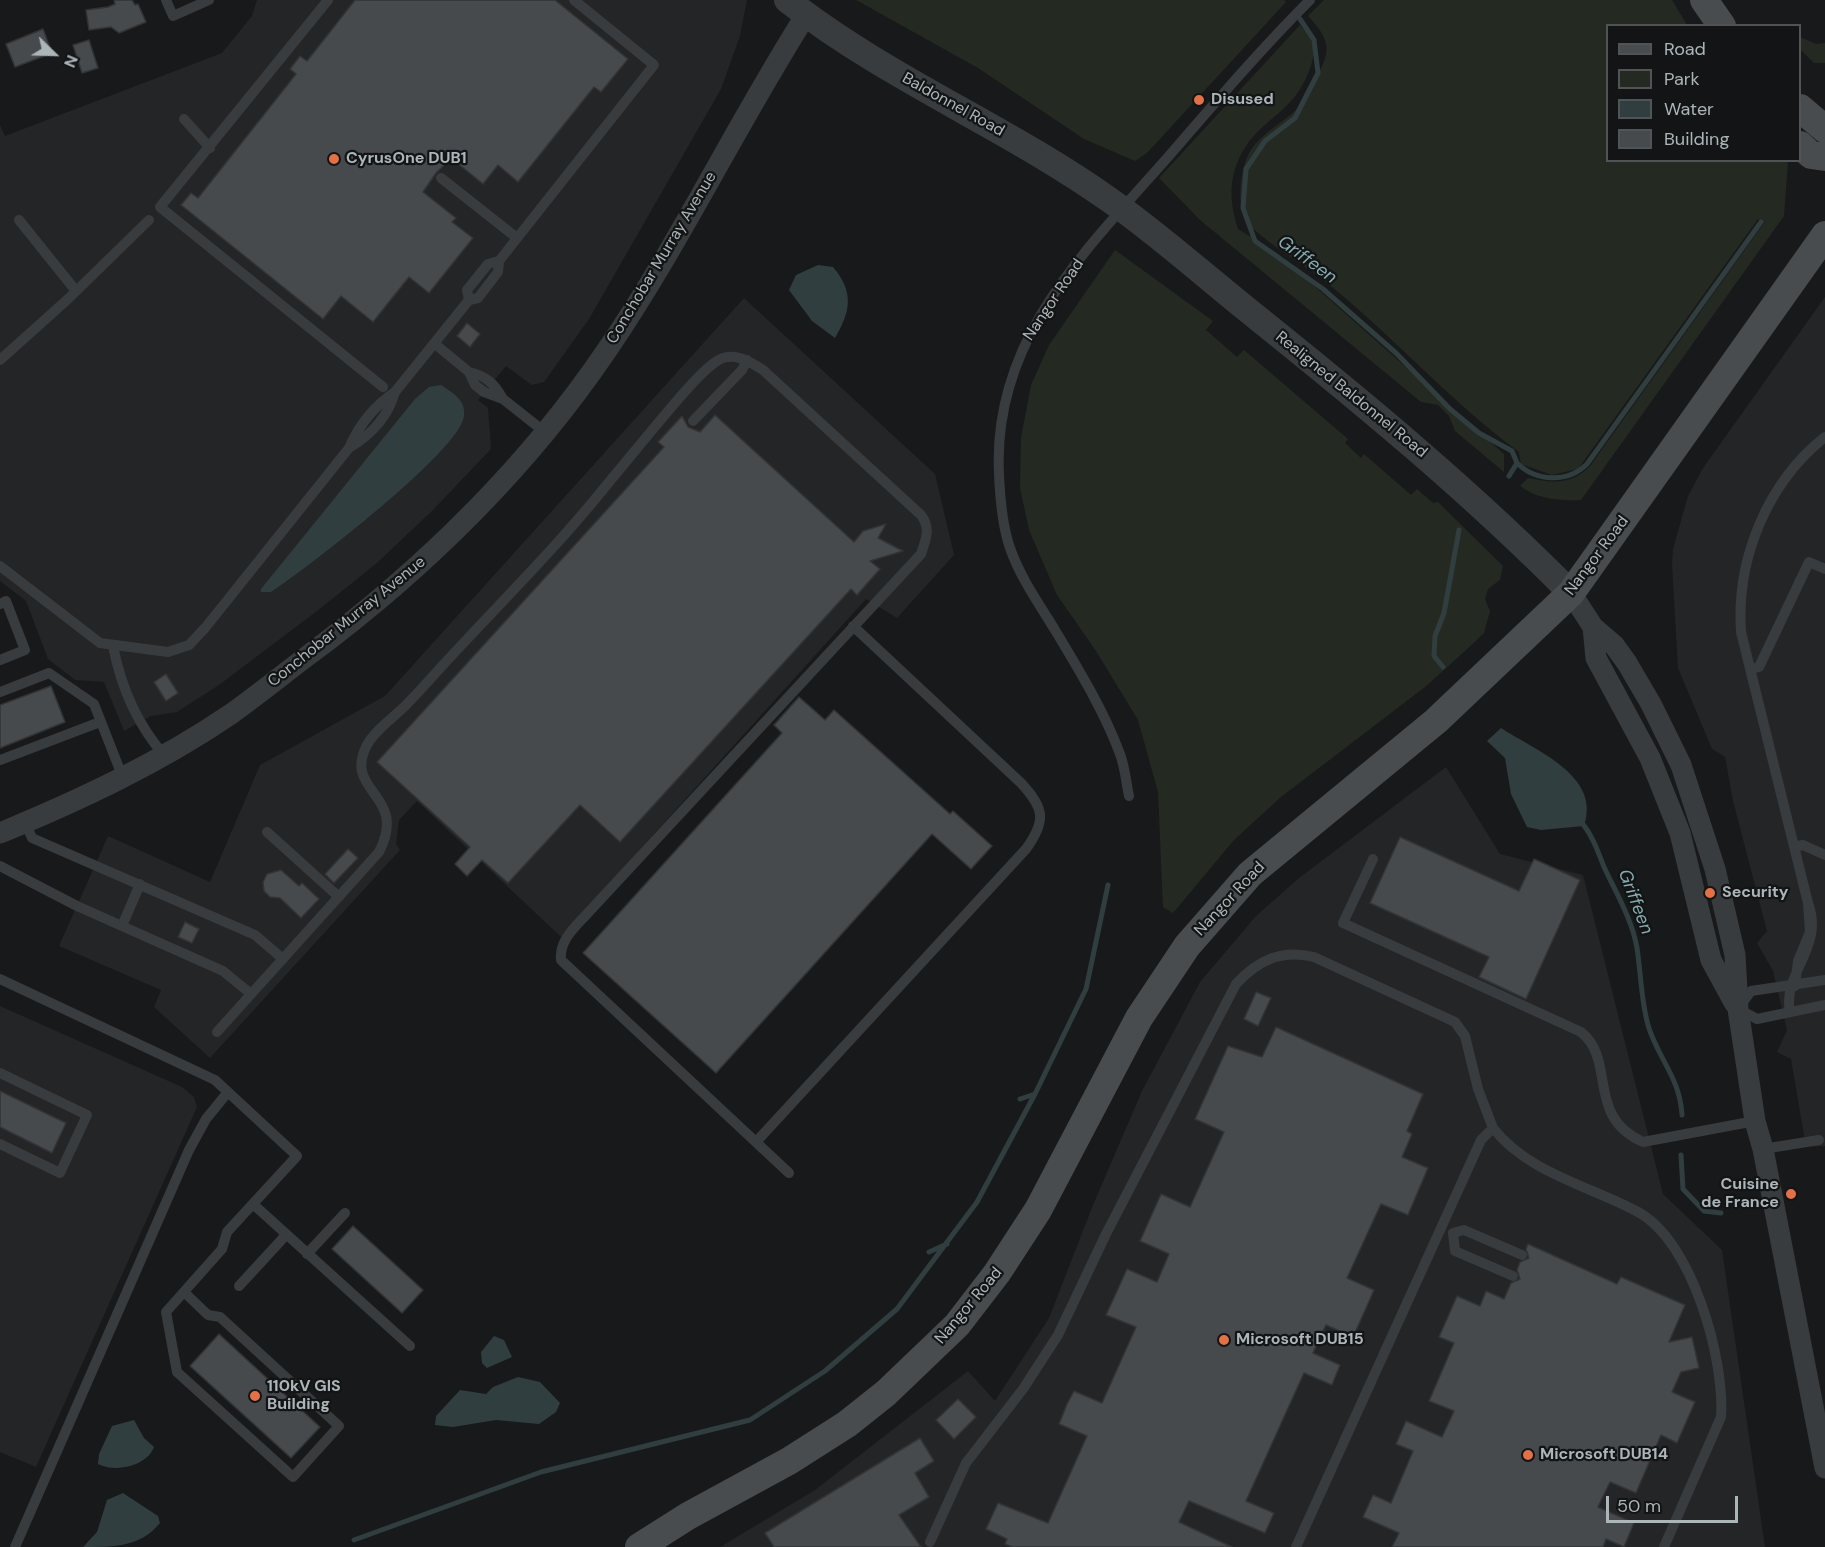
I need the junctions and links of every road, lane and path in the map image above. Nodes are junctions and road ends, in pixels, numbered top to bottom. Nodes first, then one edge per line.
1 (166, 0) edge
2 (209, 0) edge
3 (328, 0) edge
4 (574, 0) edge
5 (1310, 0) edge
6 (1704, 0) edge
7 (797, 8) edge
8 (1721, 24) edge
9 (184, 119) dead end
10 (1801, 146) edge
11 (210, 148) junction
12 (1825, 157) edge
13 (441, 178) dead end
14 (1120, 208) junction
15 (19, 220) dead end
16 (149, 220) dead end
17 (1825, 235) edge
18 (517, 238) junction
19 (76, 291) junction
20 (435, 344) junction
21 (0, 360) edge
22 (747, 360) junction
23 (383, 387) dead end
24 (693, 421) dead end
25 (546, 433) junction
26 (1825, 437) edge
27 (0, 566) edge
28 (1825, 569) edge
29 (1571, 593) junction
30 (0, 604) edge
31 (854, 626) junction
32 (113, 646) junction
33 (0, 660) edge
34 (1750, 669) junction
35 (0, 692) edge
36 (100, 722) junction
37 (164, 755) junction
38 (0, 760) edge
39 (123, 778) junction
40 (1129, 796) dead end
41 (25, 822) junction
42 (267, 832) dead end
43 (0, 833) edge
44 (1794, 847) junction
45 (1825, 855) edge
46 (1373, 859) dead end
47 (0, 866) edge
48 (140, 884) junction
49 (339, 897) junction
50 (122, 926) junction
51 (283, 959) junction
52 (0, 979) edge
53 (1825, 980) edge
54 (1795, 986) junction
55 (251, 994) junction
56 (1825, 1005) edge
57 (1738, 1009) junction
58 (1790, 1012) junction
59 (217, 1032) dead end
60 (0, 1072) edge
61 (228, 1092) junction
62 (1755, 1121) junction
63 (1493, 1128) junction
64 (1819, 1140) dead end
65 (756, 1142) junction
66 (0, 1144) edge
67 (1763, 1149) junction
68 (789, 1173) dead end
69 (253, 1204) junction
70 (345, 1213) dead end
71 (1442, 1227) junction
72 (1453, 1233) junction
73 (286, 1235) junction
74 (307, 1254) junction
75 (1522, 1256) dead end
76 (1513, 1276) dead end
77 (239, 1286) dead end
78 (185, 1293) junction
79 (410, 1346) dead end
80 (1825, 1467) edge
81 (932, 1545) edge
82 (15, 1547) edge
83 (639, 1547) edge
84 (1296, 1547) edge
85 (1664, 1547) edge

1 - 2 lane
3 - 11 lane
4 - 18 lane
5 - 14 lane, Nangor Road
6 - 8 main road
7 - 14 street, Baldonnel Road
7 - 25 street, Conchobar Murray Avenue
9 - 11 lane
10 - 12 main road
11 - 23 lane
13 - 18 lane
14 - 29 street, Realigned Baldonnel Road
14 - 40 lane, Nangor Road
15 - 19 lane
16 - 19 lane
17 - 29 main road, Nangor Road
18 - 20 lane
19 - 21 lane
20 - 25 lane
20 - 32 lane
22 - 24 lane
22 - 31 lane
22 - 49 lane
25 - 37 street, Conchobar Murray Avenue
26 - 34 lane
27 - 32 lane
28 - 34 lane
29 - 57 street
29 - 83 main road, Nangor Road
30 - 33 lane
31 - 65 lane
31 - 65 lane
32 - 37 lane
34 - 44 lane
35 - 36 lane
36 - 38 lane
36 - 39 lane
37 - 39 street, Conchobar Murray Avenue
39 - 41 street, Conchobar Murray Avenue
41 - 43 street, Conchobar Murray Avenue
41 - 48 lane
42 - 49 lane
44 - 45 lane
44 - 54 lane
46 - 62 lane
47 - 50 lane
48 - 50 lane
48 - 51 lane
49 - 51 lane
50 - 55 lane
51 - 55 lane
52 - 61 lane
53 - 54 lane
54 - 57 lane
54 - 58 lane
55 - 59 lane
56 - 58 lane
57 - 58 lane
57 - 62 street
60 - 66 lane
61 - 69 lane
61 - 82 lane
62 - 67 street
63 - 71 lane
63 - 81 lane
63 - 85 lane
64 - 67 lane
65 - 68 lane
67 - 80 street
69 - 73 lane
69 - 78 lane
70 - 74 lane
71 - 72 lane
71 - 84 lane
72 - 75 lane
72 - 76 lane
73 - 74 lane
73 - 77 lane
74 - 79 lane
78 - 78 lane

